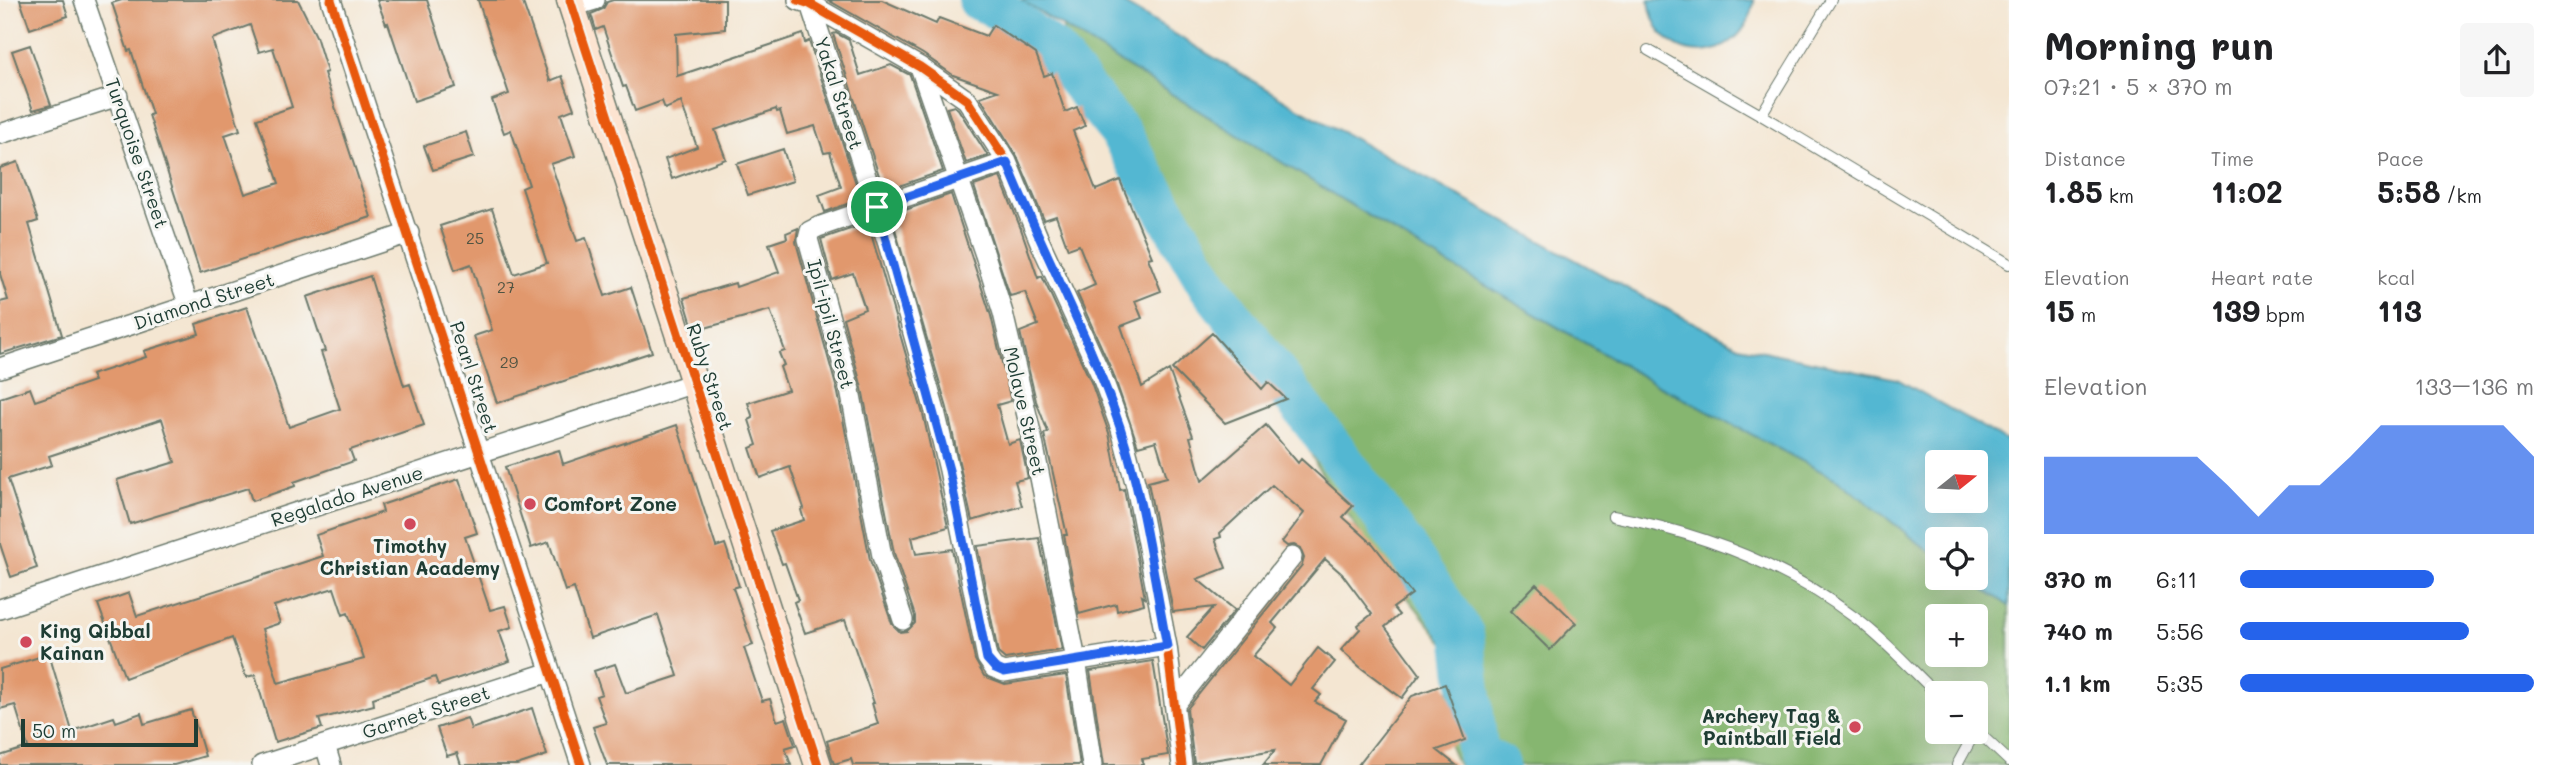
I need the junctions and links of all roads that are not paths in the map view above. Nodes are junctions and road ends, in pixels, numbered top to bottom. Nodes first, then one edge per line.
1 (84, 0) edge
2 (331, 0) edge
3 (1831, 0) edge
4 (579, 2) edge
5 (804, 2) edge
6 (1648, 50) dead end
7 (920, 67) junction
8 (118, 96) junction
9 (1760, 115) junction
10 (0, 134) edge
11 (1007, 162) junction
12 (959, 179) junction
13 (877, 207) junction
14 (409, 233) junction
15 (2009, 264) edge
16 (189, 306) junction
17 (0, 369) edge
18 (694, 383) junction
19 (480, 453) junction
20 (1613, 516) dead end
21 (1292, 557) dead end
22 (0, 609) edge
23 (903, 620) dead end
24 (1167, 646) junction
25 (1076, 660) junction
26 (550, 671) junction
27 (1925, 683) edge
28 (1176, 703) junction
29 (1988, 742) edge
30 (1968, 744) edge
31 (325, 745) junction
32 (2009, 761) edge
33 (262, 765) edge
34 (331, 765) edge
35 (580, 765) edge
36 (818, 765) edge
37 (1092, 765) edge
38 (1182, 765) edge
39 (1957, 765) edge

1 - 8 street, Turquoise Street
2 - 14 street, Pearl Street
3 - 9 lane
4 - 18 street, Ruby Street
5 - 7 street
5 - 13 street, Yakal Street
6 - 9 lane
7 - 11 street
7 - 12 street, Molave Street
8 - 10 street
8 - 16 street, Turquoise Street
9 - 15 lane
11 - 12 street, Ipil-ipil Street
11 - 24 street
12 - 13 street, Ipil-ipil Street
12 - 25 street, Molave Street
13 - 23 street, Ipil-ipil Street
13 - 25 street, Yakal Street
14 - 16 street, Diamond Street
14 - 19 street, Pearl Street
16 - 17 street, Diamond Street
18 - 19 street, Regalado Avenue
18 - 36 street, Ruby Street
19 - 22 street, Regalado Avenue
19 - 26 street, Pearl Street
20 - 27 lane
21 - 28 street
24 - 25 street
24 - 28 street
25 - 37 street, Molave Street
26 - 31 street, Garnet Street
26 - 35 street, Pearl Street
28 - 38 street
29 - 32 lane
30 - 39 lane
31 - 33 street, Garnet Street
31 - 34 street

